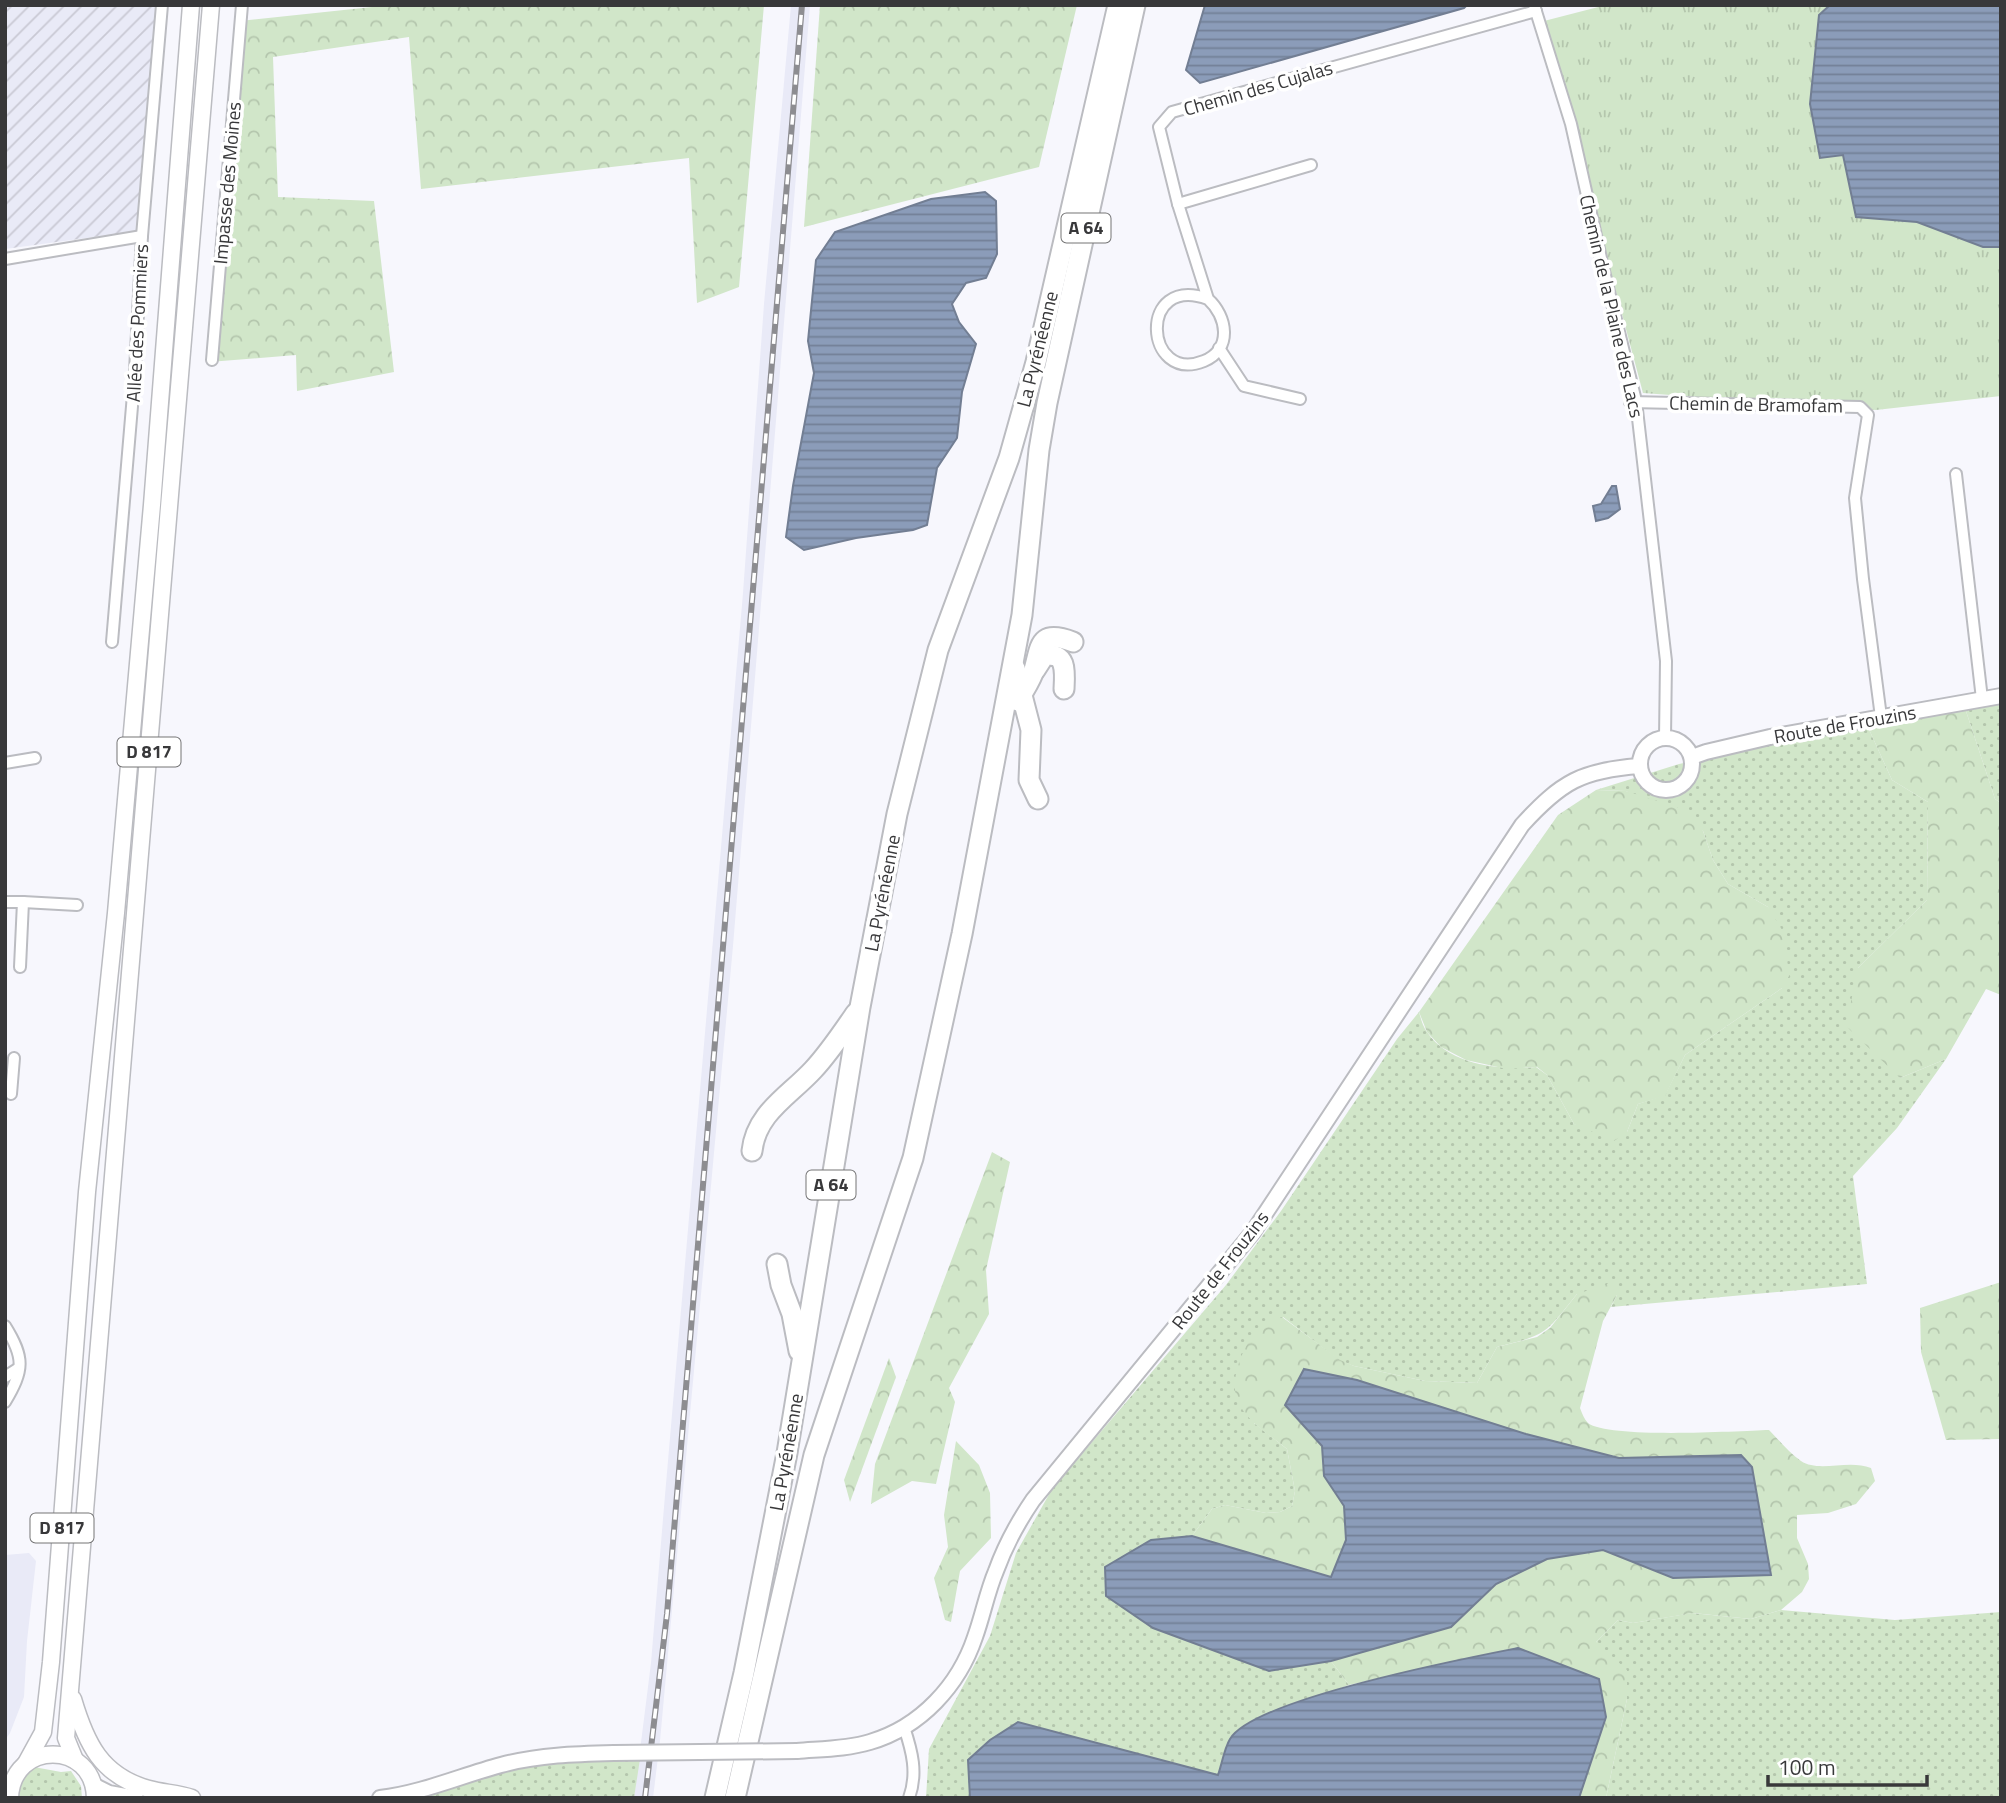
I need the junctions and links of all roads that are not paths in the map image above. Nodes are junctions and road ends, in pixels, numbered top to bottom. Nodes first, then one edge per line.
1 (162, 5) edge
2 (191, 5) edge
3 (211, 5) edge
4 (242, 5) edge
5 (1118, 5) edge
6 (1135, 5) edge
7 (1535, 8) edge
8 (1311, 165) dead end
9 (1178, 204) junction
10 (142, 236) junction
11 (5, 259) edge
12 (1208, 299) junction
13 (1219, 348) junction
14 (212, 360) dead end
15 (1300, 399) dead end
16 (1633, 401) junction
17 (1956, 474) dead end
18 (112, 642) dead end
19 (1073, 642) dead end
20 (1013, 663) junction
21 (1034, 672) junction
22 (1064, 689) dead end
23 (1022, 695) junction
24 (2001, 696) edge
25 (1982, 699) junction
26 (1881, 717) junction
27 (1031, 730) junction
28 (1000, 735) junction
29 (1665, 738) junction
30 (1692, 757) junction
31 (34, 758) dead end
32 (5, 763) edge
33 (1640, 766) junction
34 (1038, 799) dead end
35 (5, 902) edge
36 (23, 902) junction
37 (77, 905) dead end
38 (20, 967) dead end
39 (860, 1007) junction
40 (14, 1058) dead end
41 (10, 1094) dead end
42 (752, 1151) dead end
43 (777, 1265) dead end
44 (5, 1326) edge
45 (802, 1366) junction
46 (19, 1368) junction
47 (5, 1377) edge
48 (5, 1402) edge
49 (71, 1689) junction
50 (904, 1727) junction
51 (75, 1760) junction
52 (26, 1763) junction
53 (9, 1790) edge
54 (94, 1791) edge
55 (136, 1798) edge
56 (192, 1798) edge
57 (380, 1798) edge
58 (715, 1798) edge
59 (735, 1798) edge
60 (909, 1798) edge

1 - 10 street, Allée des Pommiers
2 - 52 main road, D 817
3 - 49 main road, D 817
4 - 14 street, Impasse des Moines
5 - 39 highway, La Pyrénéenne / A 64
6 - 20 highway, La Pyrénéenne / A 64
7 - 9 street, Chemin des Cujalas
7 - 16 street, Chemin de la Plaine des Lacs
8 - 9 street
9 - 12 street, Chemin des Cujalas
10 - 11 street
10 - 18 street, Allée des Pommiers
12 - 13 street, Chemin des Cujalas
12 - 13 street
13 - 15 street
16 - 26 street, Chemin de Bramofam
16 - 29 street, Chemin de la Plaine des Lacs
17 - 25 street
19 - 21 highway
20 - 23 highway
20 - 28 highway, La Pyrénéenne / A 64
21 - 22 highway
21 - 23 highway
21 - 27 highway
23 - 27 highway
23 - 28 highway
24 - 25 main road, Route de Frouzins
25 - 26 main road, Route de Frouzins
26 - 30 main road, Route de Frouzins
27 - 34 highway
28 - 59 highway, La Pyrénéenne / A 64
29 - 30 main road
29 - 33 main road
30 - 33 main road
31 - 32 street
33 - 50 main road, Route de Frouzins
35 - 36 street
36 - 37 street
36 - 38 street
39 - 42 highway
39 - 45 highway, La Pyrénéenne / A 64
40 - 41 street
43 - 45 highway
44 - 46 street
45 - 58 highway, La Pyrénéenne / A 64
46 - 47 street
46 - 48 street
49 - 51 main road, D 817
49 - 56 main road
50 - 57 main road, Route de Frouzins, bridge
50 - 60 street
51 - 52 main road
51 - 54 main road
52 - 53 main road
54 - 55 main road

